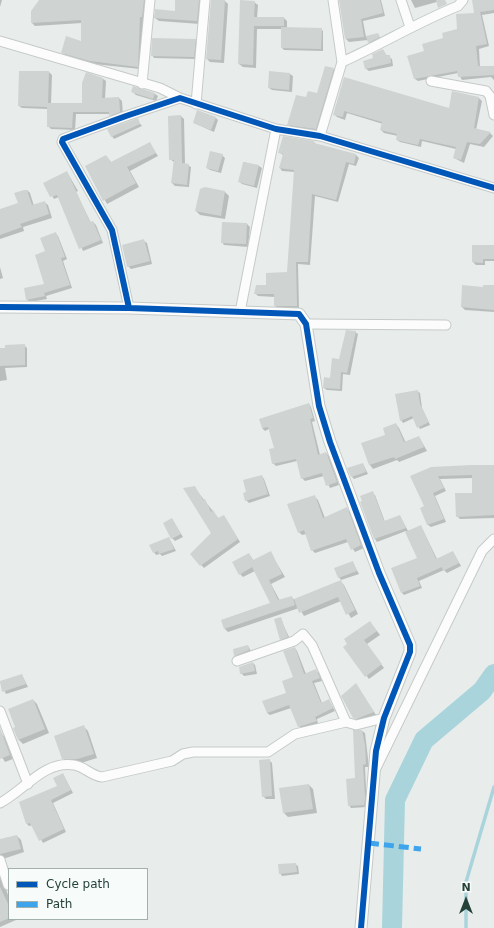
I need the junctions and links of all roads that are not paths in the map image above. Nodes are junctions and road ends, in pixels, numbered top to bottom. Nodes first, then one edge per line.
1 (150, 0) edge
2 (204, 0) edge
3 (333, 0) edge
4 (401, 0) edge
5 (463, 0) edge
6 (410, 27) junction
7 (0, 40) edge
8 (342, 62) junction
9 (431, 81) dead end
10 (142, 84) junction
11 (180, 98) junction
12 (196, 104) junction
13 (494, 115) edge
14 (276, 128) junction
15 (320, 136) junction
16 (494, 188) edge
17 (0, 307) edge
18 (129, 308) junction
19 (240, 312) junction
20 (306, 324) junction
21 (446, 324) dead end
22 (494, 539) edge
23 (237, 661) dead end
24 (0, 711) edge
25 (384, 718) junction
26 (346, 722) junction
27 (374, 771) junction
28 (28, 784) junction
29 (0, 803) edge
30 (0, 860) edge
31 (8, 885) edge
32 (361, 928) edge

1 - 10 street
2 - 12 street
3 - 8 street
4 - 6 street
5 - 6 street
6 - 8 street
7 - 10 street
8 - 15 street
9 - 13 street
10 - 11 street
11 - 12 street
11 - 18 street
12 - 14 street
14 - 15 street
14 - 19 street
15 - 16 street
17 - 18 street
18 - 19 street
19 - 20 street
20 - 21 street
20 - 25 street
22 - 27 street
23 - 26 street
24 - 28 street
25 - 26 street
25 - 27 street
26 - 28 street
27 - 32 street
28 - 29 street
30 - 31 street

